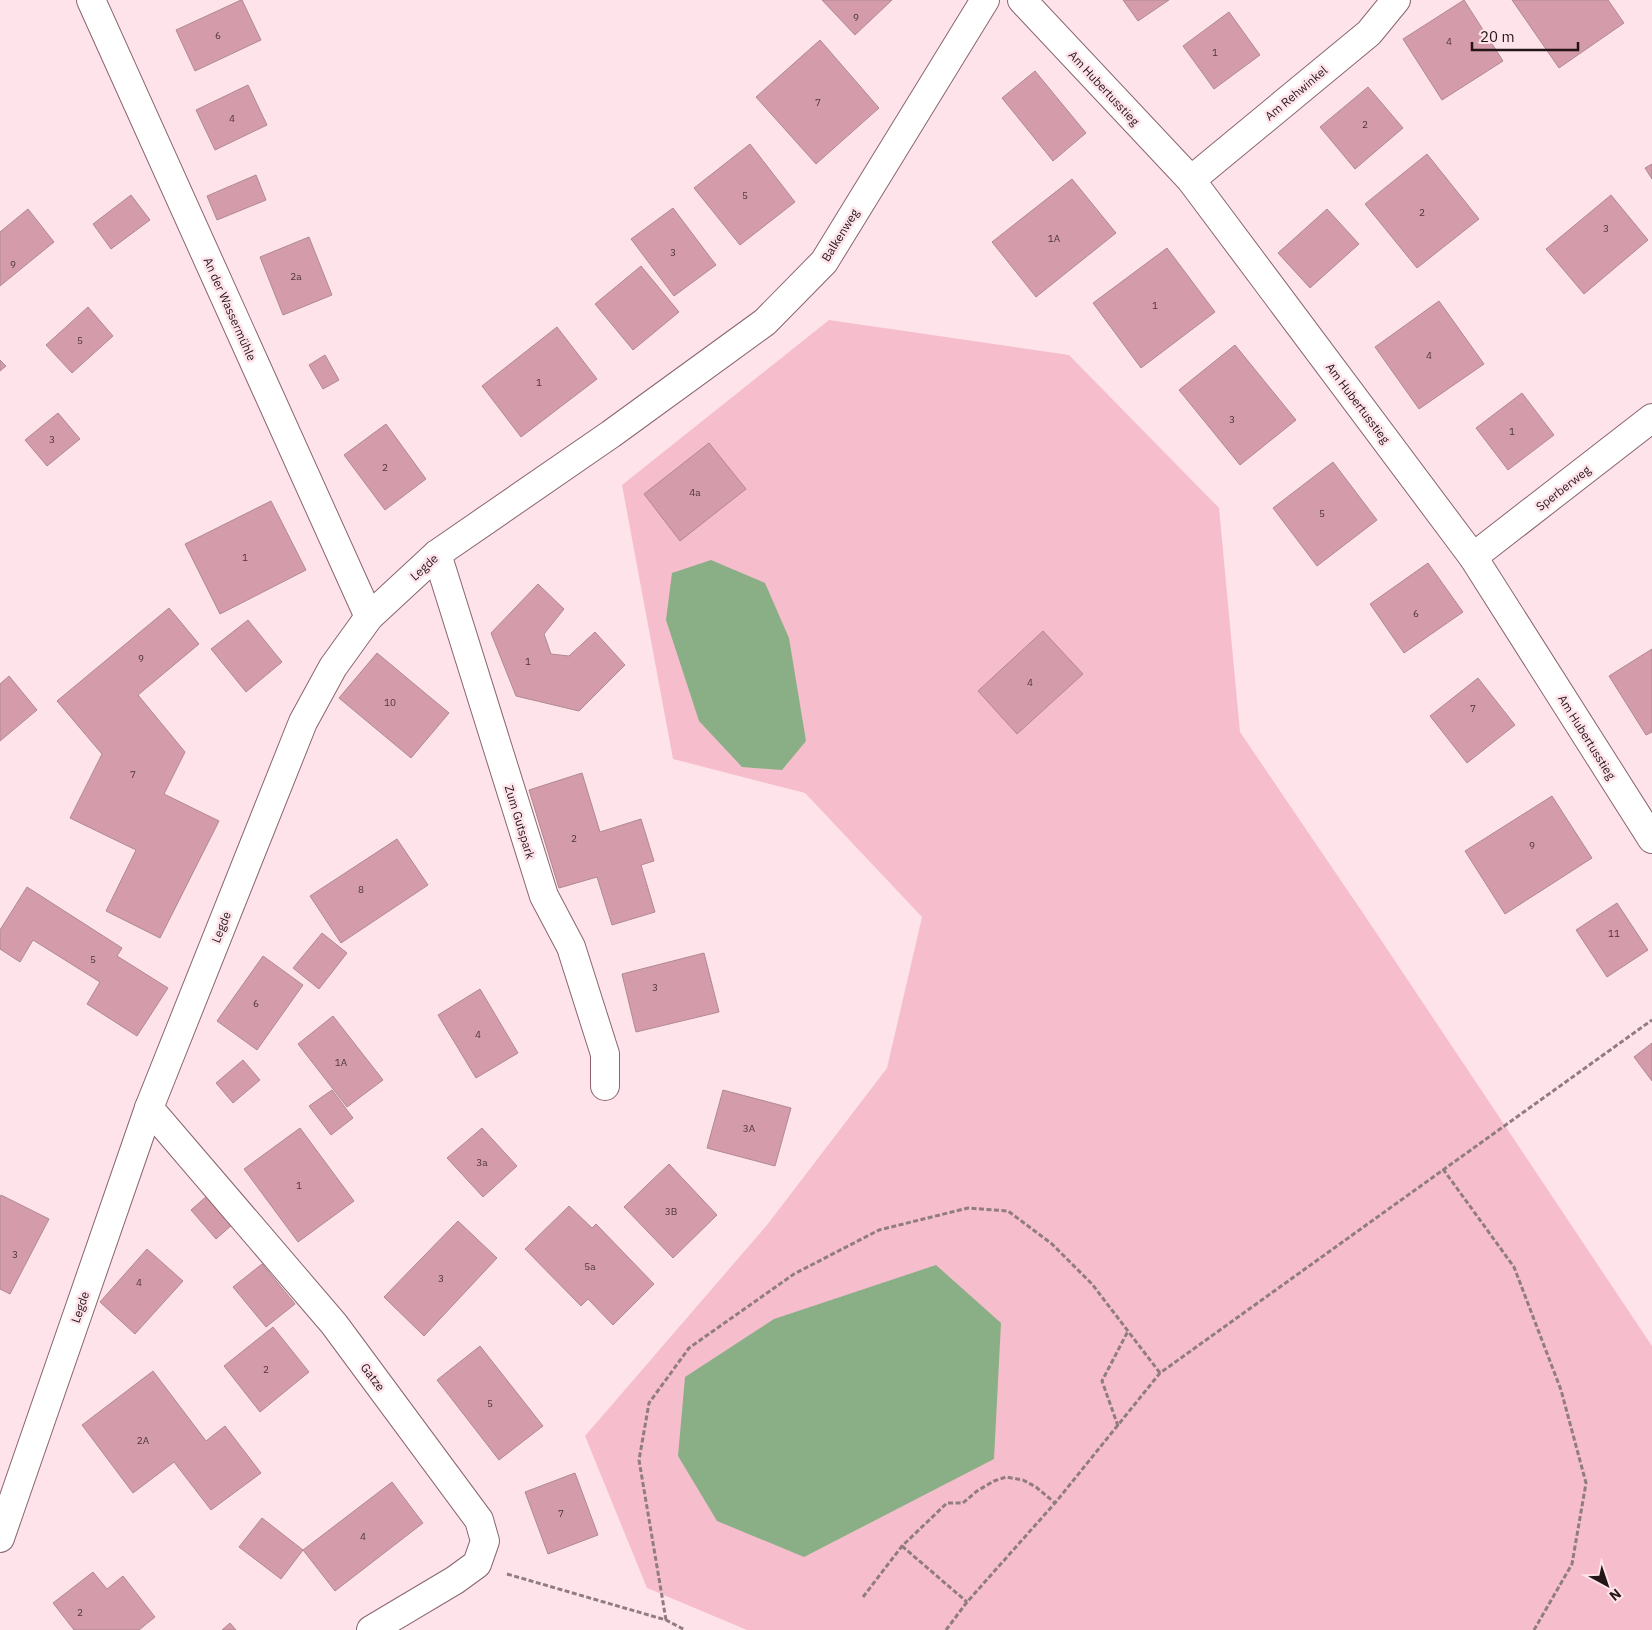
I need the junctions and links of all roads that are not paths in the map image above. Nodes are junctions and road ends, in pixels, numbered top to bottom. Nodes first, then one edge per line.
1 (91, 0) edge
2 (986, 0) edge
3 (1022, 0) edge
4 (1396, 0) edge
5 (1191, 180) junction
6 (1652, 418) edge
7 (611, 434) joint
8 (437, 554) junction
9 (1473, 557) junction
10 (368, 617) junction
11 (1652, 839) edge
12 (604, 1086) dead end
13 (149, 1108) junction
14 (0, 1538) edge
15 (371, 1630) edge

1 - 10 street, An der Wassermühle
2 - 7 street, Balkenweg
3 - 5 street, Am Hubertusstieg
4 - 5 street, Am Rehwinkel
5 - 9 street, Am Hubertusstieg
6 - 9 street, Sperberweg
7 - 8 street, Legde
8 - 10 street, Legde
8 - 12 street, Zum Gutspark
9 - 11 street, Am Hubertusstieg
10 - 13 street, Legde
13 - 14 street, Legde
13 - 15 street, Gatze

